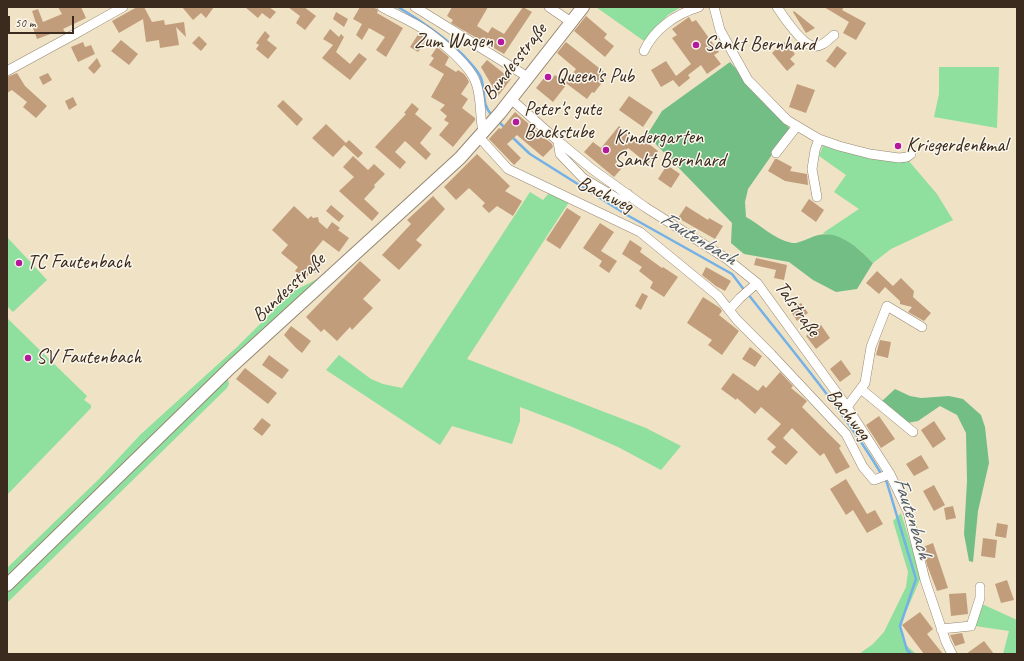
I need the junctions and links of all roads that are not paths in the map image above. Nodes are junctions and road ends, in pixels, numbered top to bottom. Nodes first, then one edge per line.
1 (123, 7) edge
2 (382, 7) edge
3 (549, 7) edge
4 (583, 7) edge
5 (699, 7) edge
6 (714, 7) edge
7 (777, 7) edge
8 (417, 8) edge
9 (572, 22) junction
10 (834, 35) dead end
11 (644, 51) dead end
12 (7, 70) edge
13 (527, 78) junction
14 (511, 99) junction
15 (489, 125) junction
16 (797, 126) junction
17 (819, 139) junction
18 (776, 153) dead end
19 (911, 154) dead end
20 (818, 197) dead end
21 (757, 283) junction
22 (730, 309) junction
23 (922, 327) dead end
24 (861, 388) junction
25 (847, 407) junction
26 (913, 432) dead end
27 (890, 474) junction
28 (7, 585) edge
29 (980, 588) dead end
30 (941, 629) junction
31 (952, 654) edge

1 - 12 street
2 - 15 street
3 - 9 street
4 - 9 main road, Bundesstraße
5 - 11 street
6 - 16 street
7 - 10 street
8 - 13 street
9 - 13 main road, Bundesstraße
13 - 14 main road, Bundesstraße
14 - 15 main road, Bundesstraße
14 - 21 street, Talstraße
15 - 22 street, Bachweg
15 - 28 main road, Bundesstraße
16 - 17 street
16 - 18 street
17 - 19 street
17 - 20 street
21 - 22 street
21 - 25 street, Talstraße
22 - 27 street, Bachweg
23 - 24 street
24 - 25 street
24 - 26 street
25 - 27 street, Talstraße
27 - 30 street, Talstraße
29 - 30 street
30 - 31 street, Talstraße

